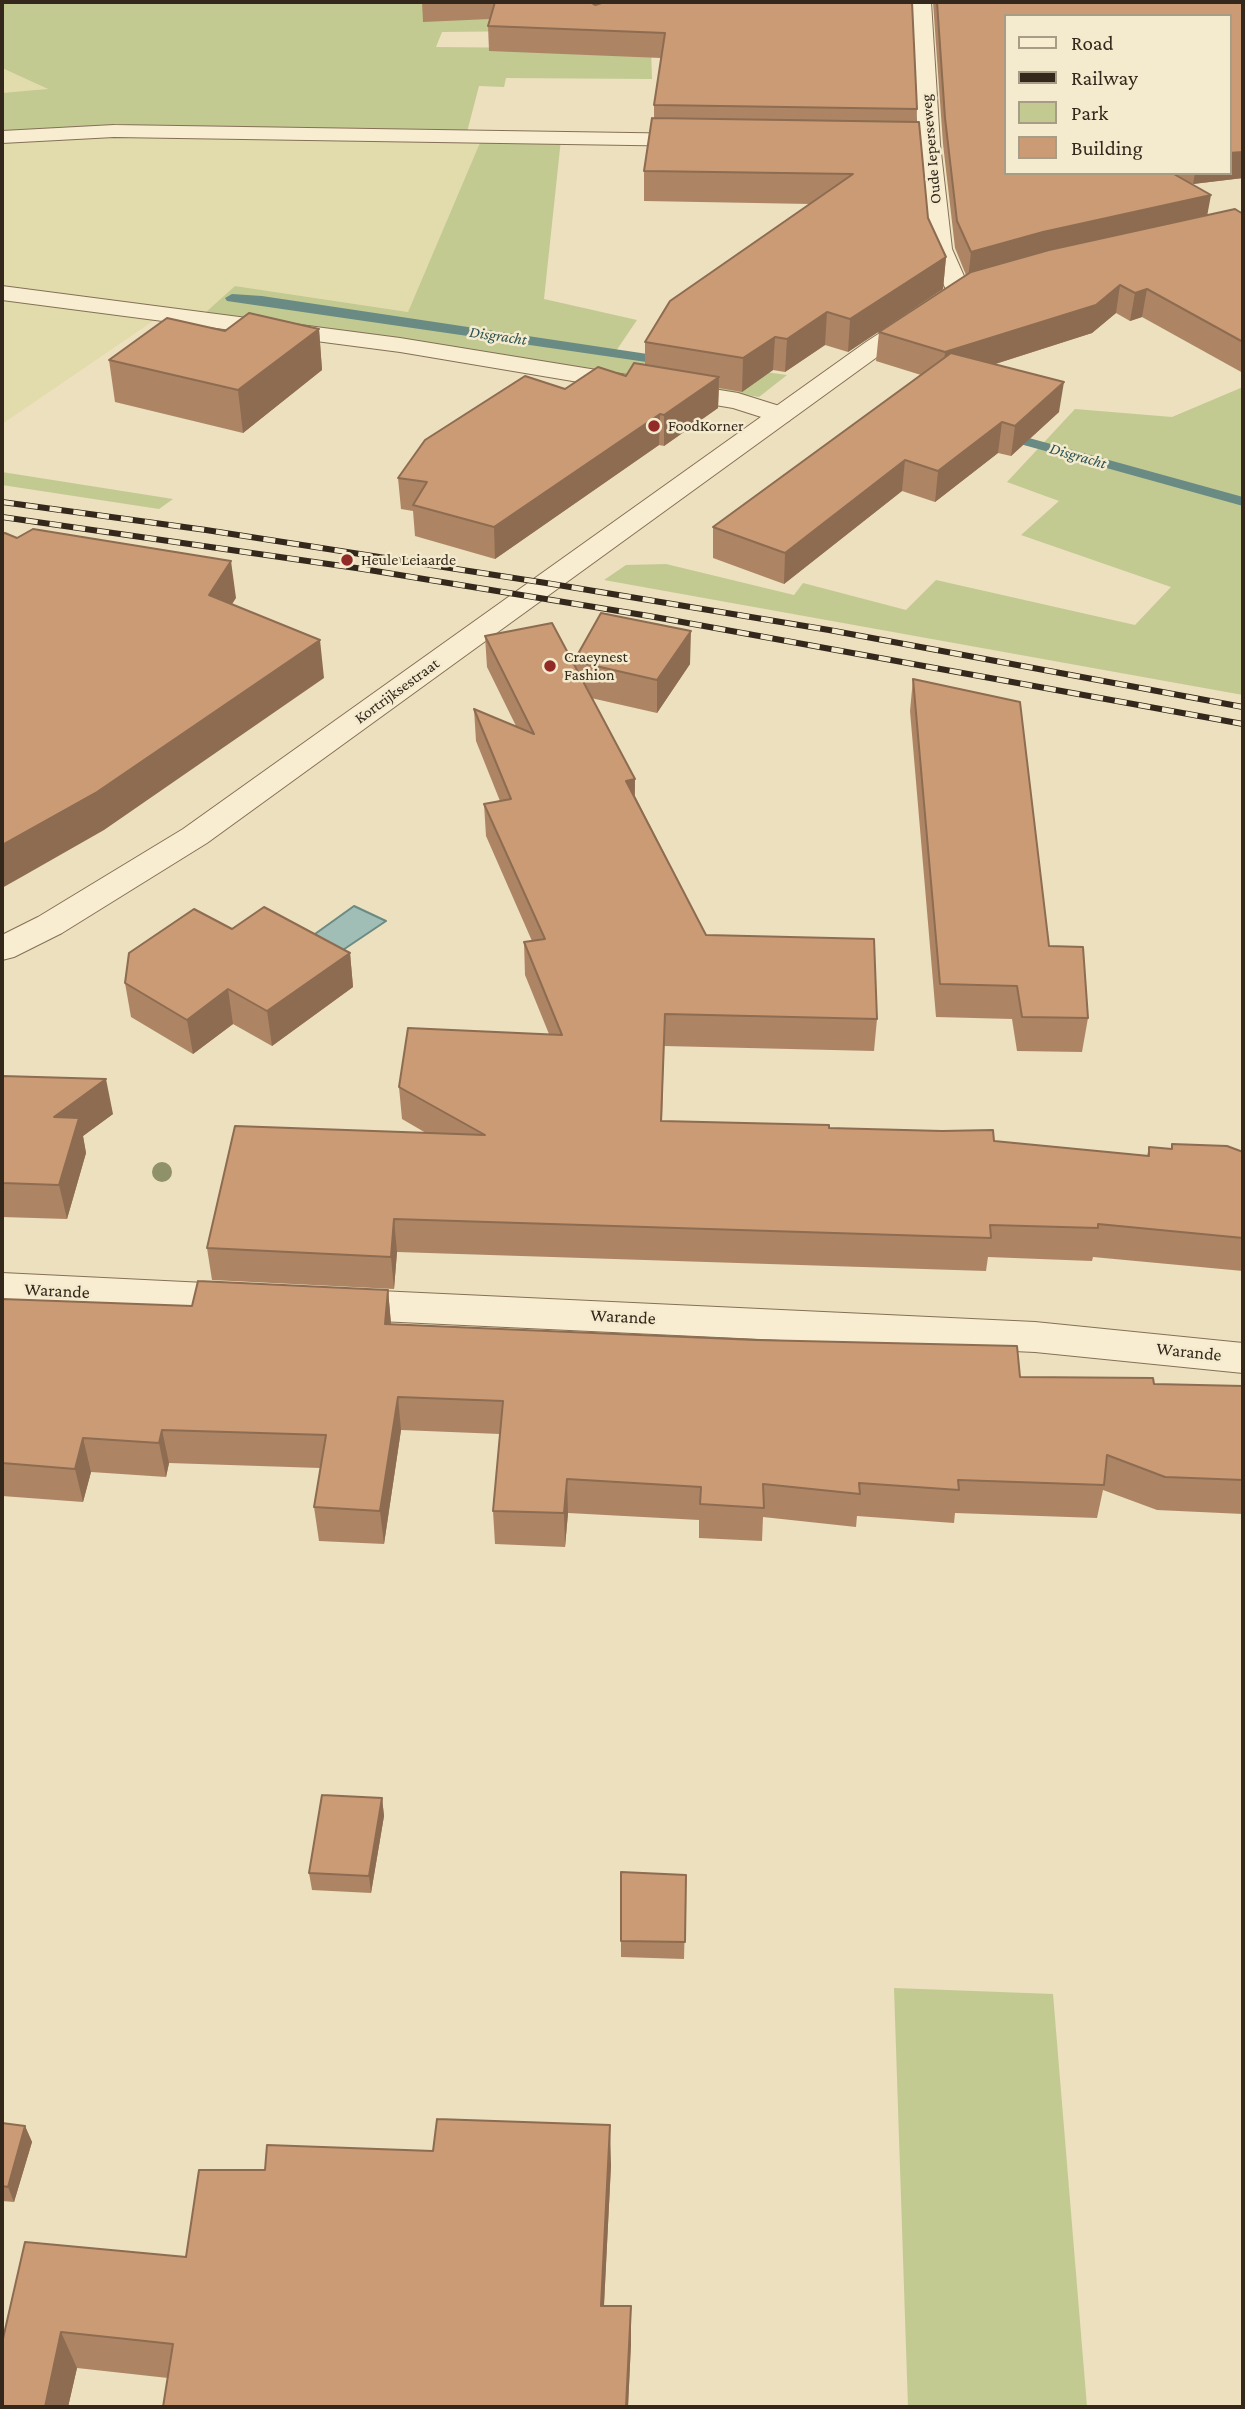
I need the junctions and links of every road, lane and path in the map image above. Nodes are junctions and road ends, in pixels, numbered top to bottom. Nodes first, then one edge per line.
1 (921, 2) edge
2 (2, 137) edge
3 (708, 140) edge
4 (970, 288) joint
5 (2, 293) edge
6 (780, 415) junction
7 (2, 949) edge
8 (2, 1288) edge
9 (1243, 1358) edge

1 - 4 street, Oude Ieperseweg
2 - 3 lane
4 - 6 street, Kortrijksestraat
5 - 6 street
6 - 7 street, Kortrijksestraat
8 - 9 street, Warande

